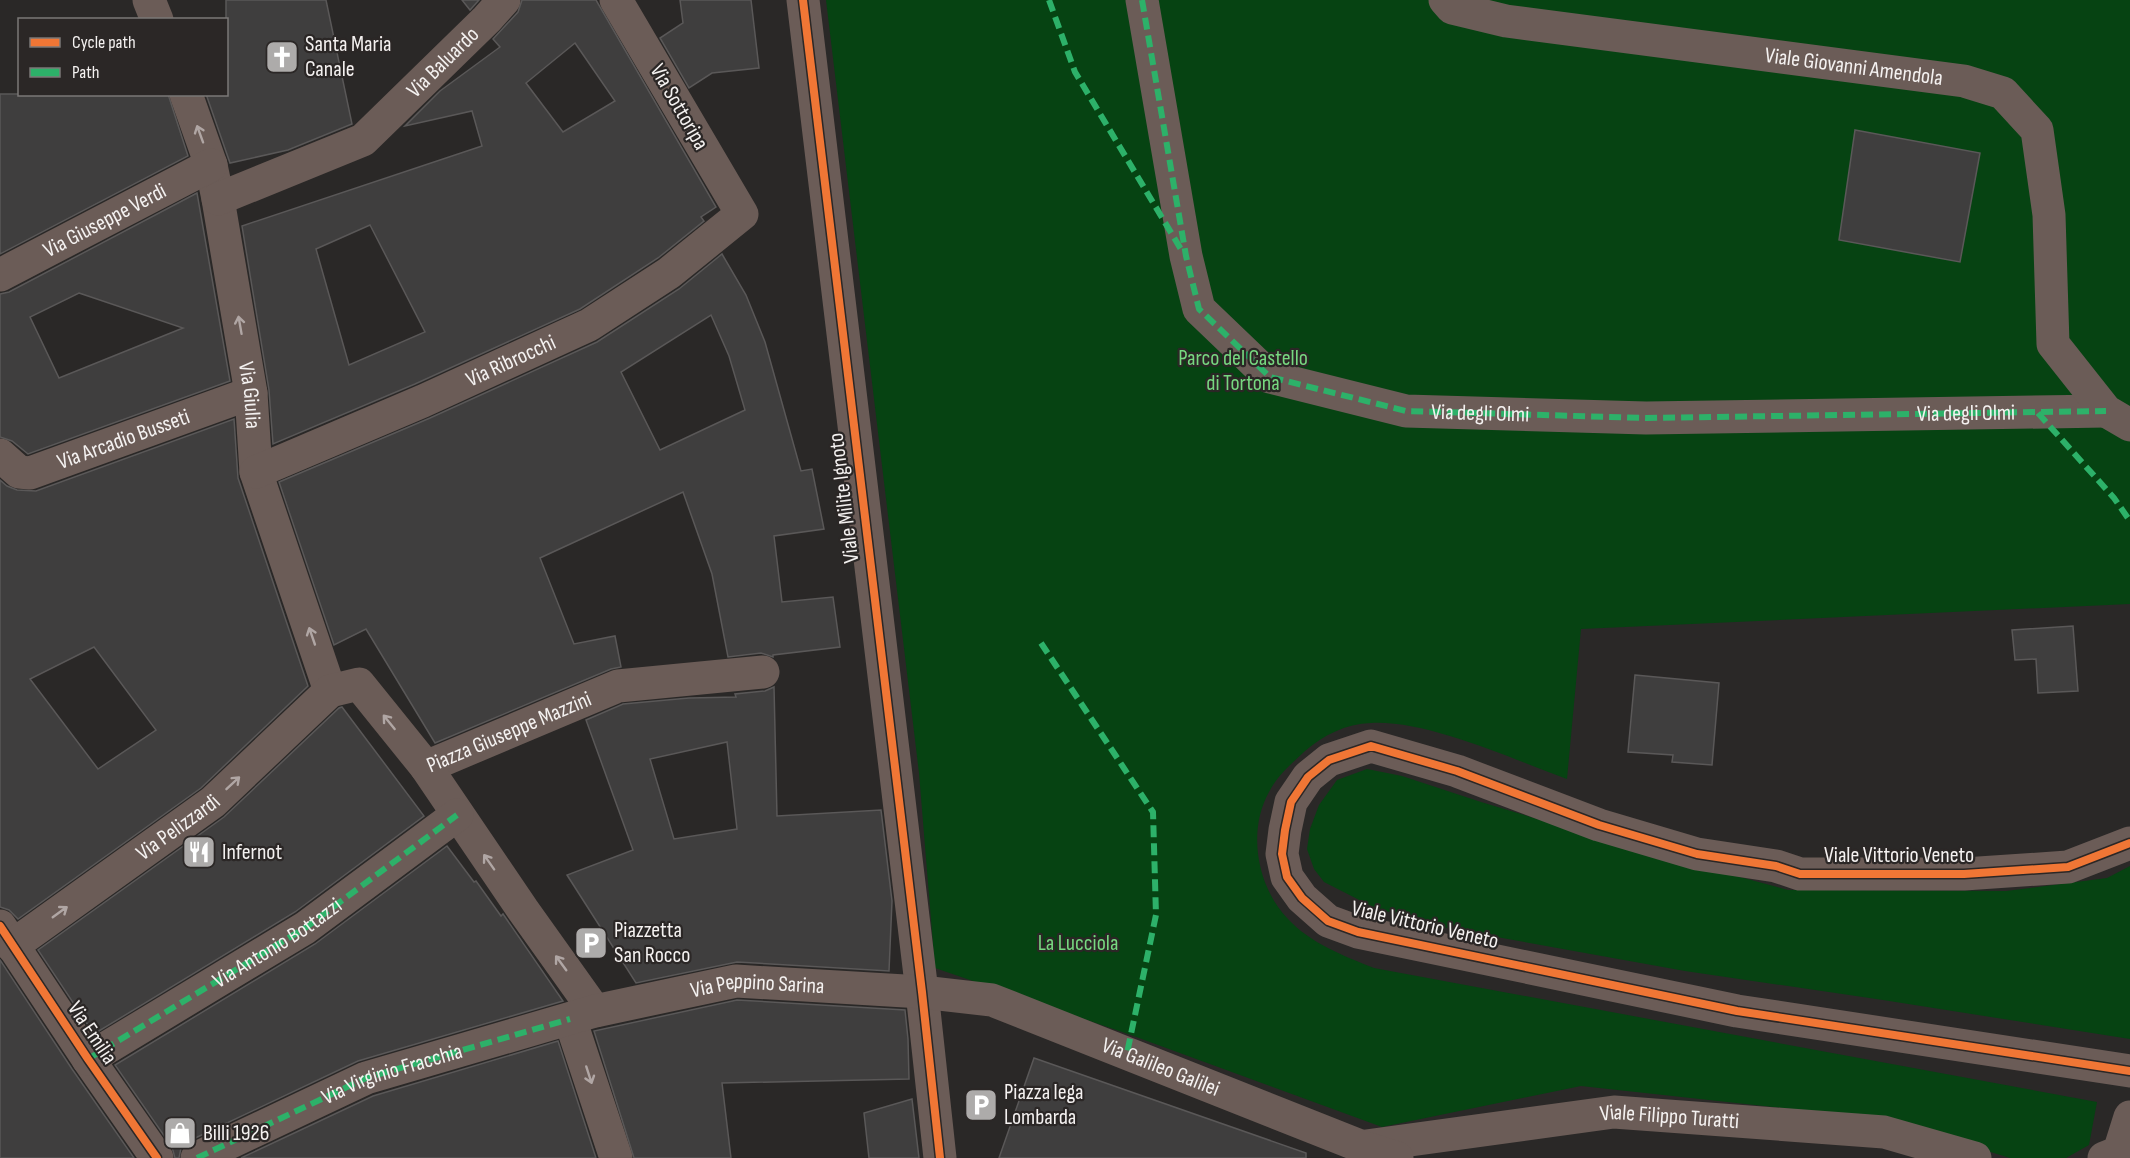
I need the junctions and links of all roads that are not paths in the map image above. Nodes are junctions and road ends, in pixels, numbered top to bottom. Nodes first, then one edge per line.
1 (149, 0) edge
2 (504, 0) edge
3 (616, 0) edge
4 (802, 0) edge
5 (1142, 0) edge
6 (1445, 0) edge
7 (156, 18) edge
8 (187, 96) edge
9 (212, 165) junction
10 (218, 199) junction
11 (742, 214) joint
12 (0, 275) edge
13 (251, 393) junction
14 (2118, 418) edge
15 (0, 455) edge
16 (256, 472) junction
17 (763, 672) dead end
18 (330, 691) junction
19 (426, 767) junction
20 (457, 815) junction
21 (2130, 843) edge
22 (6, 936) edge
23 (922, 992) junction
24 (583, 1015) junction
25 (88, 1059) junction
26 (2130, 1071) edge
27 (2130, 1117) edge
28 (1363, 1146) junction
29 (157, 1158) edge
30 (197, 1158) edge
31 (616, 1158) edge
32 (940, 1158) edge
33 (1396, 1158) edge
34 (1975, 1158) edge
35 (2104, 1158) edge

1 - 7 street
2 - 10 street, Via Baluardo
3 - 11 street, Via Sottoripa
4 - 23 street, Viale Milite Ignoto
5 - 14 street, Via degli Olmi
6 - 14 street, Viale Giovanni Amendola
9 -> 8 street, Via Giulia
9 - 10 street, Via Giulia
9 - 12 street, Via Giuseppe Verdi
13 -> 10 street, Via Giulia
11 - 16 street, Via Ribrocchi
13 - 15 street, Via Arcadio Busseti
13 - 16 street, Via Giulia
18 -> 16 street, Via Giulia
17 - 19 street, Piazza Giuseppe Mazzini
19 -> 18 street
22 -> 18 street, Via Pelizzardi
19 - 20 street, Piazza Giuseppe Mazzini
24 -> 20 street, Piazza Giuseppe Mazzini
20 - 25 street, Via Antonio Bottazzi
21 - 26 street, Viale Vittorio Veneto
22 - 25 street, Via Emilia
23 - 24 street, Via Peppino Sarina
23 - 28 street, Via Galileo Galilei
23 - 32 street
24 - 30 street, Via Virginio Fracchia
24 -> 31 street, Piazza Giuseppe Mazzini
25 - 29 street, Via Emilia
27 - 35 street
28 - 33 street, Via Galileo Galilei
28 - 34 street, Viale Filippo Turatti

